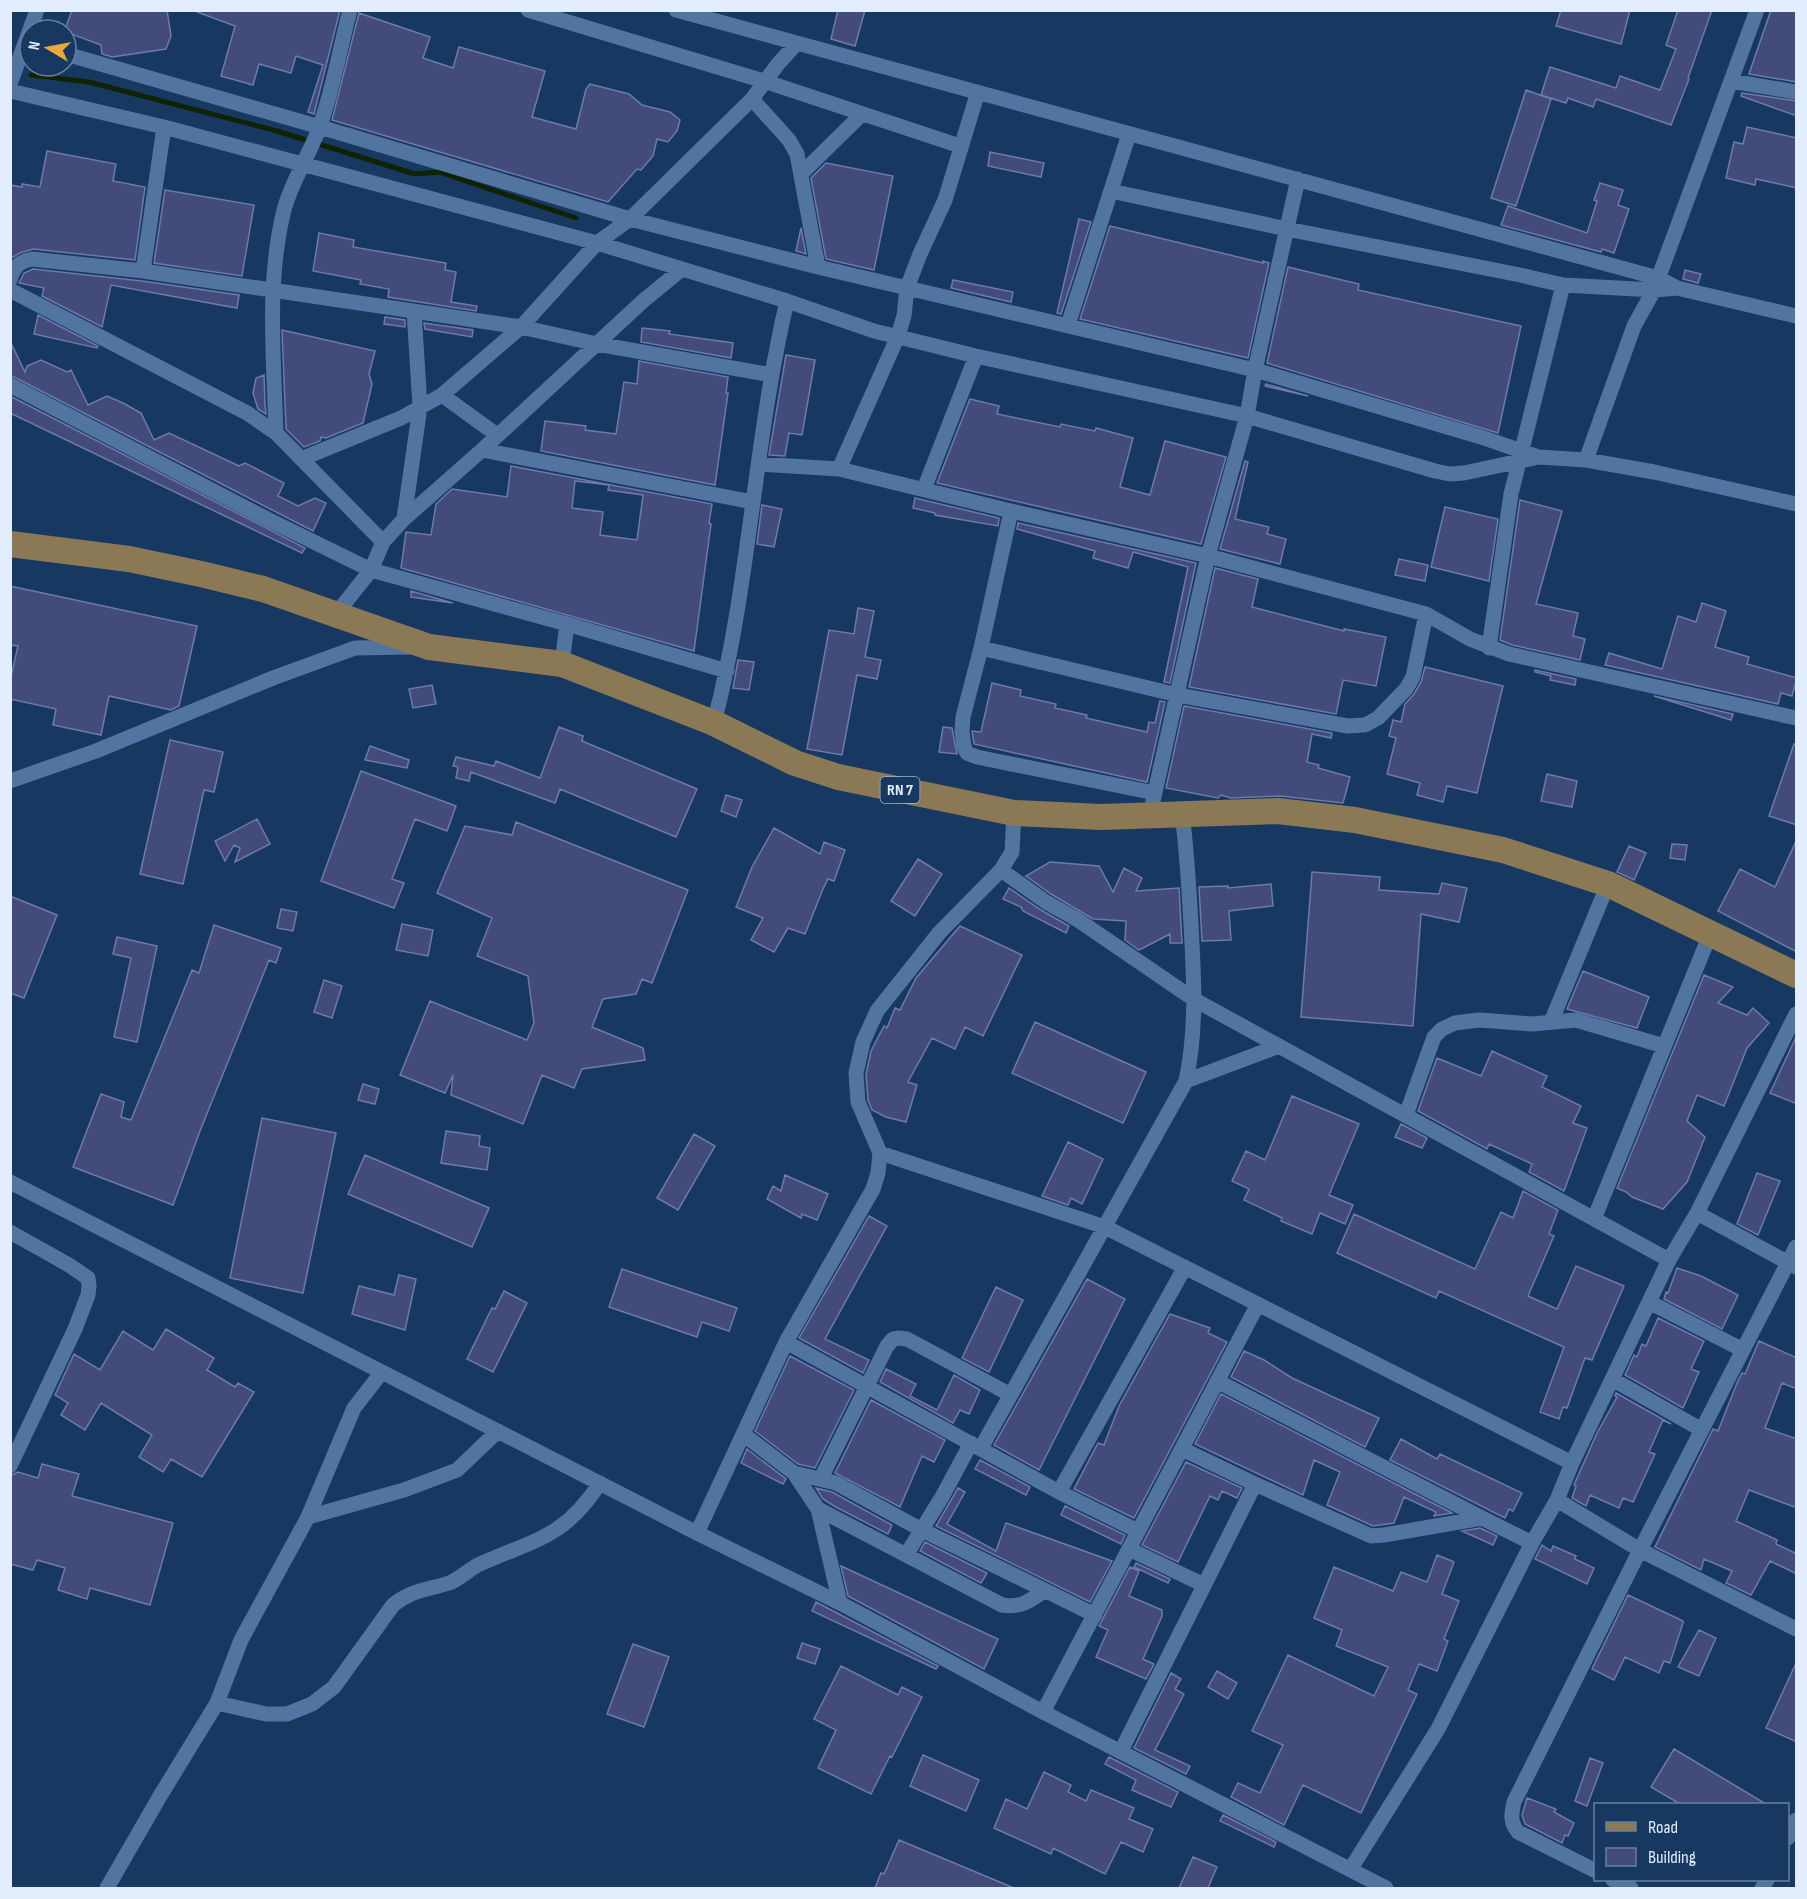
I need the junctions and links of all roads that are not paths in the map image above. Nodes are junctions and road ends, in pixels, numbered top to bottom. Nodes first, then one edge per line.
1 (350, 10) edge
2 (528, 10) edge
3 (676, 10) edge
4 (1757, 10) edge
5 (796, 44) junction
6 (78, 57) edge
7 (18, 66) edge
8 (764, 81) junction
9 (1731, 81) junction
10 (10, 84) edge
11 (10, 91) edge
12 (1797, 92) edge
13 (977, 95) junction
14 (752, 99) junction
15 (862, 114) junction
16 (164, 127) junction
17 (320, 127) junction
18 (1129, 134) junction
19 (960, 146) junction
20 (302, 164) junction
21 (801, 174) junction
22 (1298, 179) junction
23 (1111, 190) junction
24 (630, 219) junction
25 (1287, 229) junction
26 (597, 243) junction
27 (818, 267) junction
28 (682, 269) junction
29 (143, 271) junction
30 (10, 280) edge
31 (1656, 284) junction
32 (1563, 285) junction
33 (907, 288) junction
34 (10, 290) edge
35 (272, 291) junction
36 (787, 301) junction
37 (414, 311) junction
38 (1797, 316) edge
39 (1068, 325) junction
40 (521, 327) junction
41 (898, 336) junction
42 (597, 344) junction
43 (976, 356) junction
44 (1256, 370) junction
45 (772, 375) junction
46 (10, 385) edge
47 (442, 395) junction
48 (420, 407) junction
49 (1247, 416) junction
50 (276, 433) junction
51 (497, 435) junction
52 (482, 450) junction
53 (1520, 456) junction
54 (301, 459) junction
55 (1586, 460) junction
56 (759, 464) junction
57 (839, 469) junction
58 (924, 489) junction
59 (753, 502) junction
60 (1797, 504) edge
61 (1011, 511) junction
62 (404, 519) junction
63 (384, 542) junction
64 (10, 544) edge
65 (1208, 556) junction
66 (371, 570) junction
67 (336, 614) junction
68 (1426, 614) junction
69 (567, 624) junction
70 (429, 646) junction
71 (981, 648) junction
72 (1489, 648) junction
73 (562, 664) junction
74 (727, 671) junction
75 (1178, 694) junction
76 (1797, 718) edge
77 (714, 723) junction
78 (10, 781) edge
79 (1152, 804) junction
80 (1014, 813) junction
81 (1182, 814) junction
82 (1001, 870) junction
83 (1608, 884) junction
84 (1711, 932) junction
85 (1797, 975) edge
86 (1195, 1000) junction
87 (1797, 1014) edge
88 (1551, 1022) junction
89 (1279, 1046) junction
90 (1664, 1046) junction
91 (1186, 1081) junction
92 (1406, 1115) junction
93 (880, 1153) junction
94 (10, 1182) edge
95 (1697, 1213) junction
96 (1594, 1219) junction
97 (1105, 1227) junction
98 (10, 1232) edge
99 (1797, 1246) edge
100 (1669, 1260) junction
101 (1792, 1264) edge
102 (1185, 1267) junction
103 (1649, 1302) junction
104 (1258, 1304) junction
105 (786, 1342) junction
106 (1743, 1350) junction
107 (382, 1372) junction
108 (1612, 1379) junction
109 (1217, 1381) junction
110 (867, 1385) junction
111 (1011, 1395) junction
112 (1702, 1430) junction
113 (498, 1431) junction
114 (743, 1434) junction
115 (976, 1446) junction
116 (1182, 1449) junction
117 (1572, 1463) junction
118 (10, 1466) edge
119 (794, 1473) junction
120 (821, 1478) junction
121 (600, 1483) junction
122 (1255, 1484) junction
123 (1059, 1492) junction
124 (1557, 1500) junction
125 (819, 1509) junction
126 (308, 1517) junction
127 (1482, 1518) junction
128 (922, 1530) junction
129 (1138, 1531) junction
130 (697, 1533) junction
131 (1532, 1543) junction
132 (1128, 1549) junction
133 (1640, 1550) junction
134 (906, 1555) junction
135 (1204, 1585) junction
136 (1044, 1591) junction
137 (840, 1602) junction
138 (1095, 1615) junction
139 (1797, 1629) edge
140 (217, 1703) junction
141 (1044, 1712) junction
142 (1121, 1752) junction
143 (1797, 1820) edge
144 (1789, 1836) edge
145 (1350, 1870) junction
146 (1594, 1870) edge
147 (1615, 1881) edge
148 (107, 1888) edge
149 (1386, 1888) edge
150 (1630, 1888) edge

1 - 17 street
2 - 8 street
3 - 5 street
4 - 9 street
5 - 8 street
5 - 13 street
6 - 17 street
7 - 10 street
8 - 14 street
8 - 15 street
9 - 12 street
9 - 31 street
11 - 16 street
13 - 18 street
13 - 19 street
14 - 21 street
14 - 24 street
15 - 19 street
15 - 21 street
16 - 20 street
16 - 29 street
17 - 20 street
17 - 24 street
18 - 22 street
18 - 23 street
19 - 33 street
20 - 26 street
20 - 35 street
21 - 27 street
22 - 25 street
22 - 31 street
23 - 25 street
23 - 39 street
24 - 26 street
24 - 27 street
25 - 32 street
25 - 44 street
26 - 28 street
26 - 40 street
27 - 33 street
28 - 36 street
28 - 42 street
29 - 30 street
29 - 35 street
31 - 32 street
31 - 38 street
31 - 55 street
32 - 53 street
33 - 39 street
33 - 41 street
34 - 50 street
35 - 37 street
35 - 50 street
36 - 41 street
36 - 45 street
37 - 40 street
37 - 48 street
39 - 44 street
40 - 42 street
40 - 47 street
41 - 43 street
41 - 57 street
42 - 45 street
42 - 51 street
43 - 49 street
43 - 58 street
44 - 49 street
44 - 53 street
45 - 56 street
46 - 66 street
47 - 48 street
47 - 51 street
48 - 54 street
48 - 62 street
49 - 53 street
49 - 65 street
50 - 54 street
51 - 52 street
52 - 59 street
52 - 62 street
53 - 55 street
53 - 72 street
54 - 63 street
55 - 60 street
56 - 57 street
56 - 59 street
57 - 58 street
58 - 61 street
59 - 74 street
61 - 65 street
61 - 71 street
62 - 63 street
63 - 66 street
64 - 67 main road, RN 7
65 - 68 street
65 - 75 street
66 - 67 street
66 - 69 street
67 - 70 main road, RN 7
68 - 72 street
68 - 75 street
69 - 73 street
69 - 74 street
70 - 73 main road, RN 7
70 - 78 street
71 - 75 street
71 - 79 street
72 - 76 street
73 - 77 main road, RN 7
74 - 77 street
75 - 79 street
77 - 80 main road, RN 7
79 - 80 main road, RN 7
79 - 81 main road, RN 7
80 - 82 street
81 - 83 main road, RN 7
81 - 86 street
82 - 86 street
82 - 93 street
83 - 84 main road, RN 7
83 - 88 street
84 - 85 main road, RN 7
84 - 90 street
86 - 89 street
86 - 91 street
87 - 95 street
88 - 90 street
88 - 92 street
89 - 91 street
89 - 92 street
90 - 96 street
91 - 97 street
92 - 96 street
93 - 97 street
93 - 105 street
94 - 107 street
95 - 100 street
95 - 101 street
96 - 100 street
97 - 102 street
97 - 111 street
98 - 118 street
99 - 101 street
100 - 103 street
101 - 106 street
102 - 104 street
102 - 123 street
103 - 106 street
103 - 108 street
104 - 109 street
104 - 117 street
105 - 110 street
105 - 114 street
106 - 112 street
107 - 113 street
107 - 126 street
108 - 112 street
108 - 117 street
109 - 116 street
109 - 127 street
110 - 111 street
110 - 115 street
110 - 120 street
111 - 115 street
112 - 133 street
113 - 121 street
113 - 126 street
114 - 119 street
114 - 130 street
115 - 123 street
115 - 128 street
116 - 122 street
116 - 129 street
117 - 124 street
119 - 120 street
119 - 125 street
120 - 128 street
121 - 130 street
121 - 140 street
122 - 127 street
122 - 135 street
123 - 129 street
124 - 131 street
124 - 133 street
125 - 134 street
125 - 137 street
126 - 140 street
127 - 131 street
128 - 134 street
128 - 136 street
129 - 132 street
130 - 137 street
131 - 145 street
132 - 135 street
132 - 138 street
133 - 139 street
133 - 146 street
134 - 136 street
135 - 142 street
136 - 138 street
137 - 141 street
138 - 141 street
140 - 148 street
141 - 142 street
142 - 145 street
143 - 144 street
145 - 149 street
147 - 150 street

